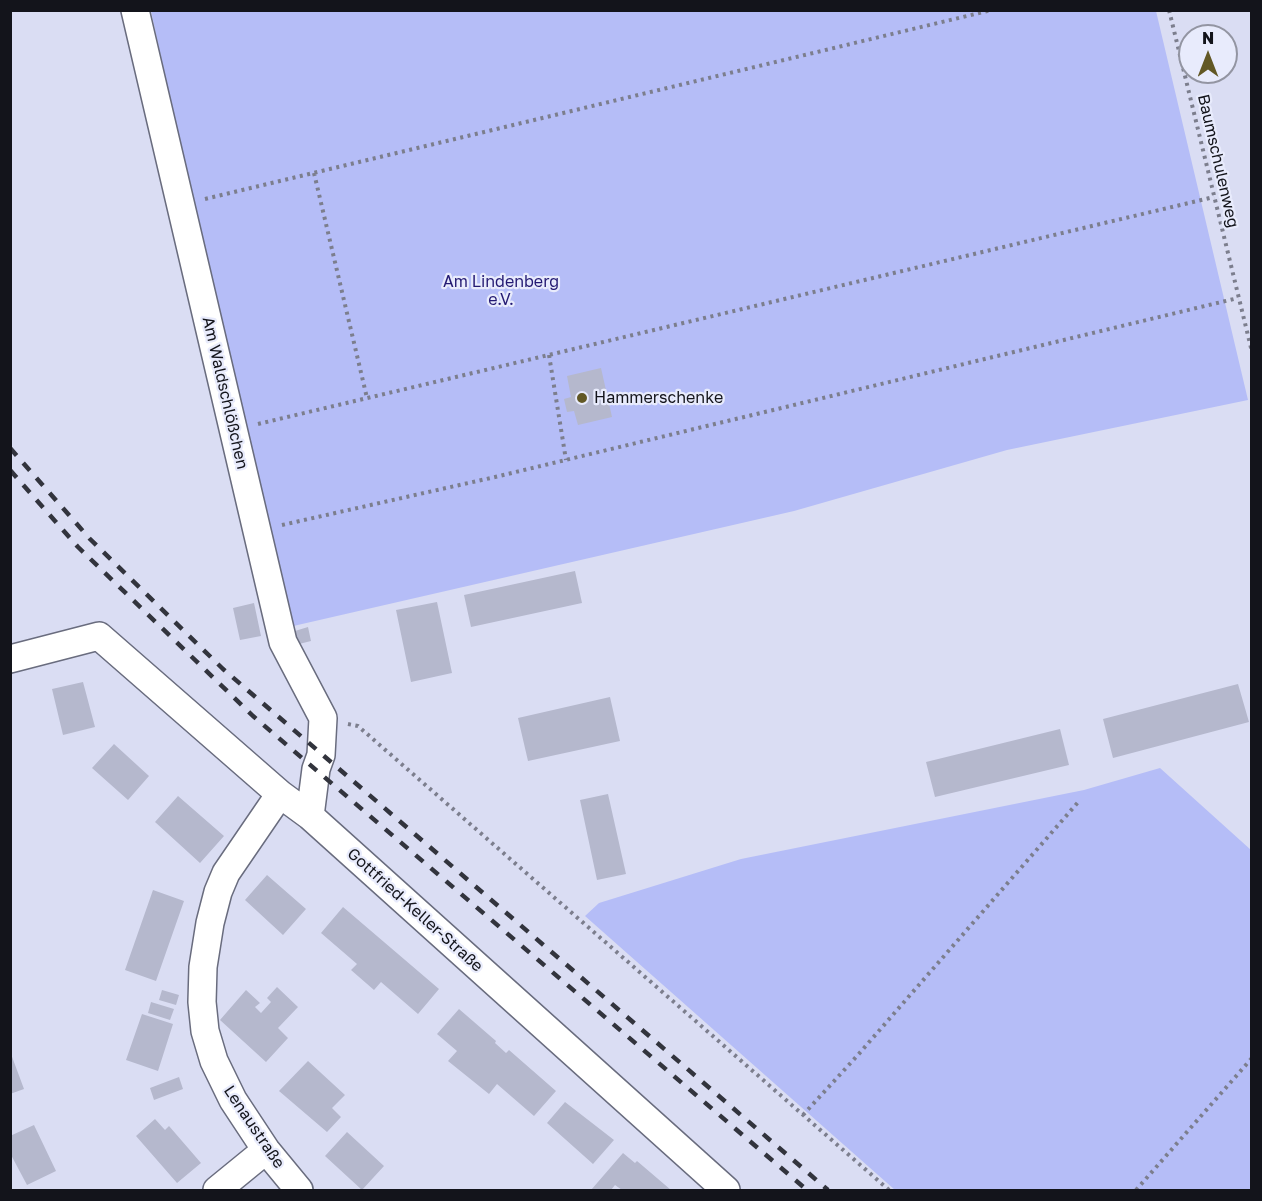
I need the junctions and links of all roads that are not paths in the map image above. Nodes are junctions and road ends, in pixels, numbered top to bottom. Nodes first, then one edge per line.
1 (135, 10) edge
2 (10, 659) edge
3 (280, 794) junction
4 (310, 816) junction
5 (266, 1150) junction
6 (217, 1191) edge
7 (299, 1191) edge
8 (726, 1191) edge

1 - 4 street, Am Waldschlößchen
2 - 3 street, Gottfried-Keller-Straße
3 - 4 street, Gottfried-Keller-Straße
3 - 5 street, Lenaustraße
4 - 8 street, Gottfried-Keller-Straße
5 - 6 street
5 - 7 street, Lenaustraße

